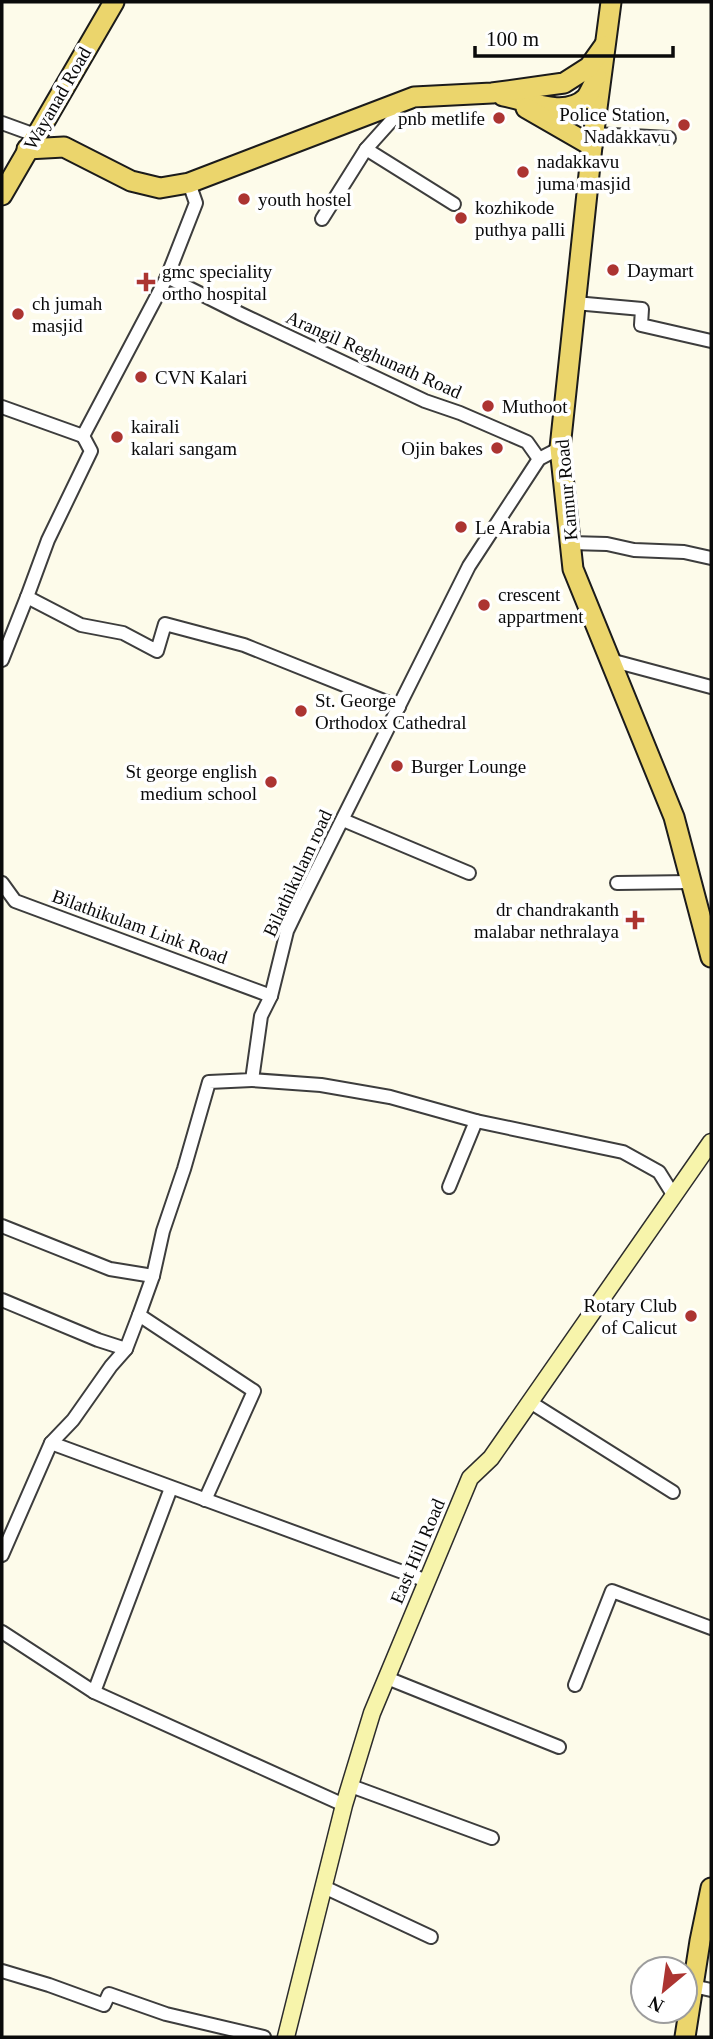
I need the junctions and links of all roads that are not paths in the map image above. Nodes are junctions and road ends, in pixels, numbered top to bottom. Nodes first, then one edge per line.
1 (114, 2) edge
2 (611, 2) edge
3 (605, 44) junction
4 (603, 65) junction
5 (492, 93) junction
6 (51, 106) junction
7 (390, 106) junction
8 (2, 122) edge
9 (669, 138) dead end
10 (593, 140) junction
11 (31, 142) junction
12 (64, 147) junction
13 (366, 149) junction
14 (188, 183) junction
15 (2, 195) edge
16 (454, 204) dead end
17 (322, 219) dead end
18 (167, 277) junction
19 (575, 303) junction
20 (711, 341) edge
21 (2, 407) edge
22 (83, 436) junction
23 (560, 448) junction
24 (539, 459) junction
25 (570, 543) junction
26 (711, 558) edge
27 (27, 597) junction
28 (2, 660) edge
29 (610, 660) junction
30 (711, 687) edge
31 (399, 707) junction
32 (343, 820) junction
33 (469, 873) dead end
34 (691, 882) junction
35 (2, 883) edge
36 (617, 883) dead end
37 (711, 957) edge
38 (271, 996) junction
39 (252, 1080) junction
40 (476, 1121) junction
41 (711, 1142) edge
42 (449, 1187) dead end
43 (674, 1196) junction
44 (2, 1226) edge
45 (153, 1276) junction
46 (2, 1300) edge
47 (139, 1315) junction
48 (126, 1349) junction
49 (530, 1402) junction
50 (51, 1443) junction
51 (171, 1488) junction
52 (673, 1492) dead end
53 (205, 1500) junction
54 (2, 1555) edge
55 (427, 1581) junction
56 (711, 1628) edge
57 (2, 1632) edge
58 (387, 1678) junction
59 (575, 1685) dead end
60 (94, 1692) junction
61 (559, 1748) dead end
62 (351, 1786) junction
63 (344, 1805) junction
64 (492, 1838) dead end
65 (324, 1887) junction
66 (711, 1888) edge
67 (431, 1937) dead end
68 (2, 1971) edge
69 (702, 1988) edge
70 (264, 2037) edge
71 (286, 2037) edge
72 (685, 2037) edge

1 - 6 main road, Wayanad Road
2 - 3 main road, Kannur Road
3 - 4 main road, Kannur Road
3 - 5 main road
4 - 5 main road
4 - 10 main road, Kannur Road
5 - 7 main road
5 - 10 main road
6 - 11 main road, Wayanad Road
6 - 12 main road
7 - 13 street
7 - 14 main road
8 - 11 street
9 - 10 street
10 - 19 main road, Kannur Road
11 - 12 main road
11 - 15 main road, Wayanad Road
12 - 14 main road
13 - 16 street
13 - 17 street
14 - 18 street
18 - 22 street
18 - 24 street, Arangil Reghunath Road
19 - 20 street
19 - 23 main road, Kannur Road
21 - 22 street
22 - 27 street
23 - 24 street, Bilathikulam road
23 - 25 main road, Kannur Road
24 - 31 street, Bilathikulam road
25 - 26 street
25 - 29 main road, Kannur Road
27 - 28 street
27 - 31 street
29 - 30 street
29 - 34 main road, Kannur Road
31 - 32 street, Bilathikulam road
32 - 33 street
32 - 38 street, Bilathikulam road
34 - 36 street
34 - 37 main road, Kannur Road
35 - 38 street, Bilathikulam Link Road
38 - 39 street, Bilathikulam road
39 - 40 street
39 - 45 street
40 - 42 street
40 - 43 street
41 - 43 street, East Hill Road
43 - 49 street, East Hill Road
44 - 45 street
45 - 47 street
46 - 48 street
47 - 48 street
47 - 53 street
48 - 50 street
49 - 52 street
49 - 55 street, East Hill Road
50 - 51 street
50 - 54 street
51 - 53 street
51 - 60 street
53 - 55 street
55 - 58 street, East Hill Road
56 - 59 street
57 - 60 street
58 - 61 street
58 - 62 street, East Hill Road
60 - 63 street
62 - 63 street, East Hill Road
62 - 64 street
63 - 65 street, East Hill Road
65 - 67 street
65 - 71 street, East Hill Road
66 - 69 main road
68 - 70 street
69 - 72 main road

